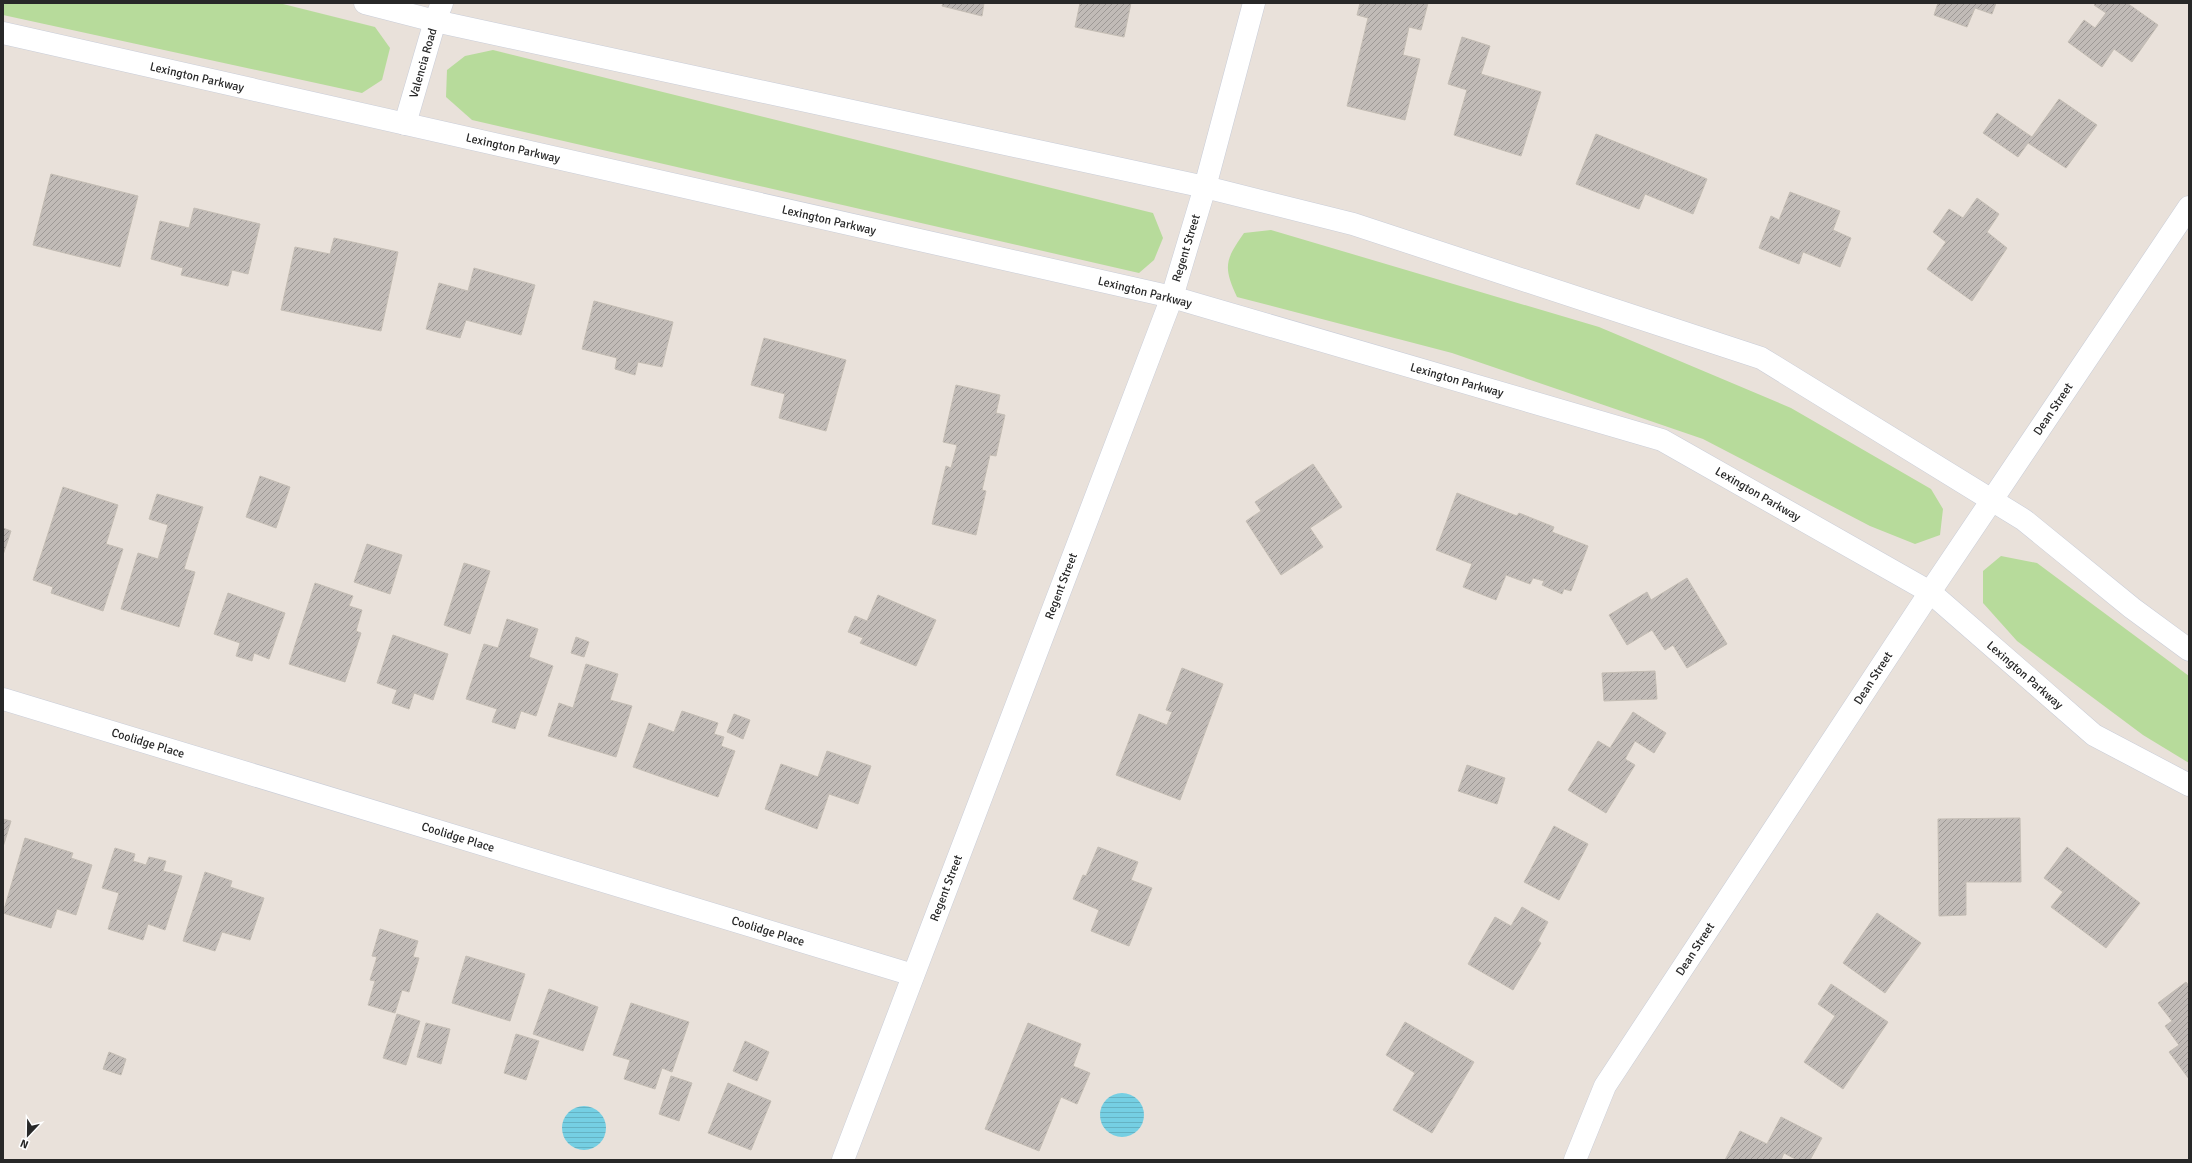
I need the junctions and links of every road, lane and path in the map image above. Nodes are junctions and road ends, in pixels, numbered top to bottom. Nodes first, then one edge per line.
1 (365, 3) edge
2 (1254, 3) edge
3 (439, 12) edge
4 (3, 33) edge
5 (405, 124) junction
6 (1205, 187) junction
7 (2189, 207) edge
8 (1172, 297) junction
9 (1992, 499) junction
10 (1930, 592) junction
11 (2189, 650) edge
12 (3, 699) edge
13 (2189, 785) edge
14 (913, 975) junction
15 (843, 1160) edge
16 (1575, 1160) edge

1 - 3 street
2 - 6 street, Regent Street
3 - 5 street, Valencia Road
3 - 6 street
4 - 5 street, Lexington Parkway
5 - 8 street, Lexington Parkway
6 - 8 street, Regent Street
6 - 9 street
7 - 9 street, Dean Street
8 - 10 street, Lexington Parkway
8 - 14 street, Regent Street
9 - 10 street, Dean Street
9 - 11 street
10 - 13 street, Lexington Parkway
10 - 16 street, Dean Street
12 - 14 street, Coolidge Place
14 - 15 street, Regent Street

